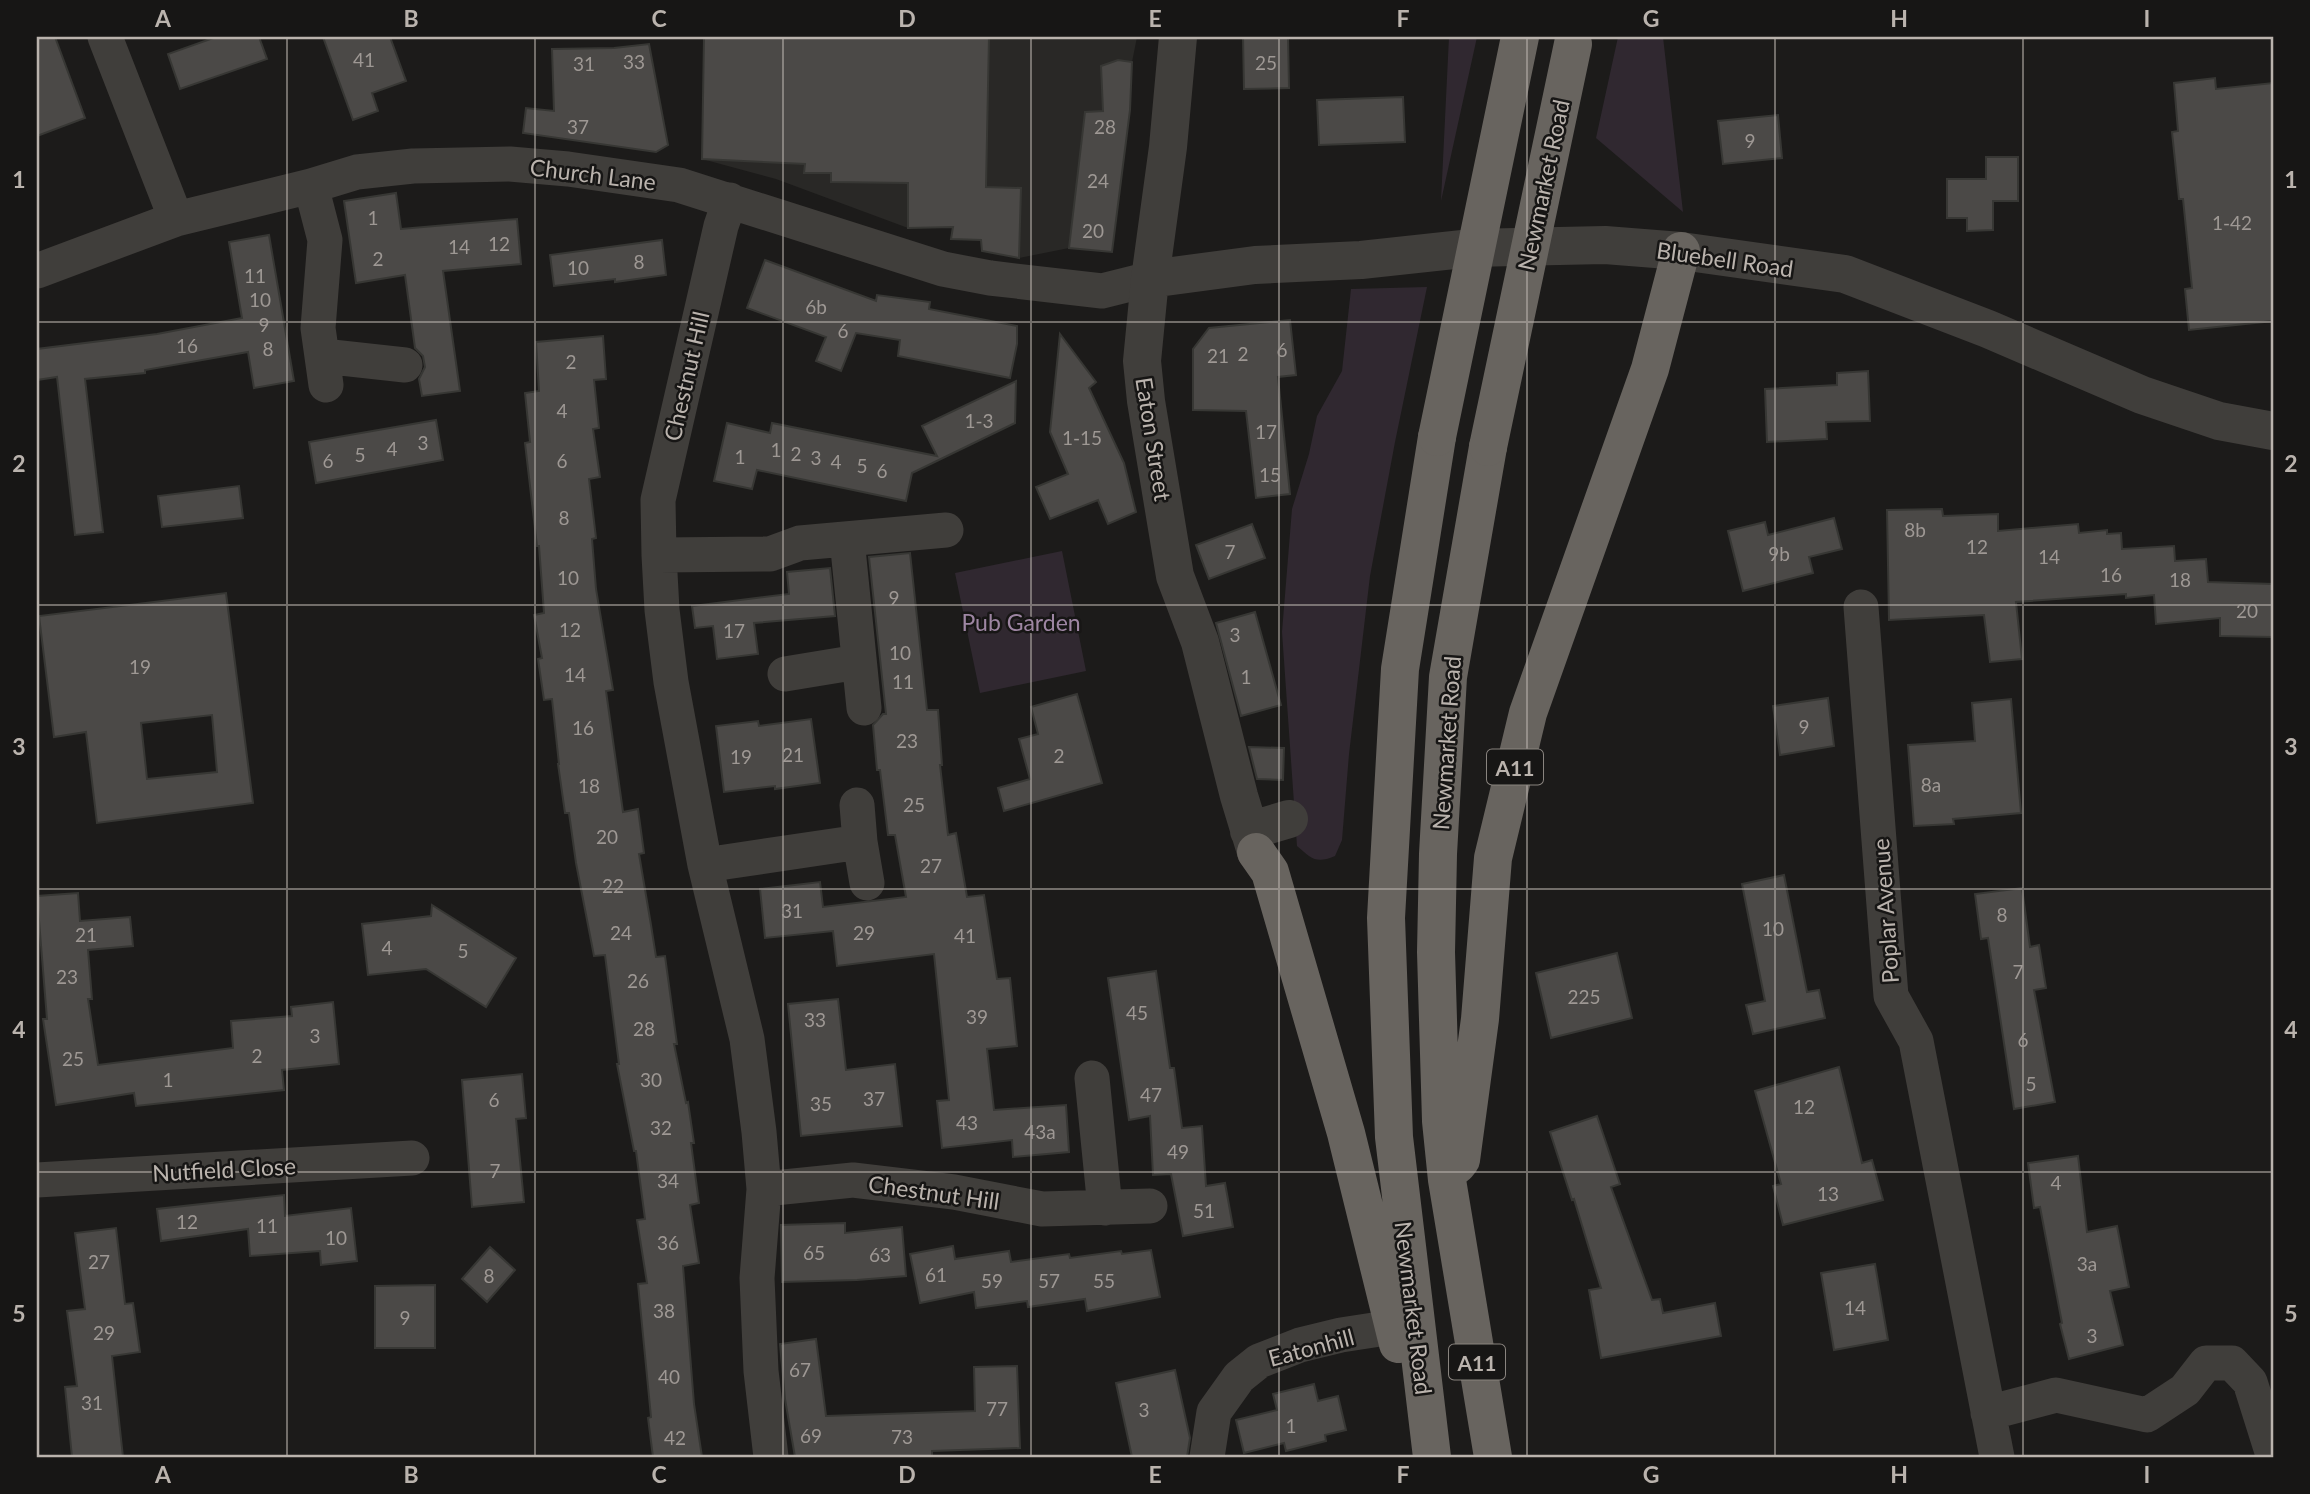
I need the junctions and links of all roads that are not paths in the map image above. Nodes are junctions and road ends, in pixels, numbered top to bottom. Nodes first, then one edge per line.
1 (105, 37) edge
2 (1178, 37) edge
3 (1520, 37) edge
4 (1573, 40) edge
5 (311, 186) junction
6 (730, 200) junction
7 (176, 219) junction
8 (1681, 251) junction
9 (37, 271) edge
10 (1150, 279) junction
11 (405, 365) dead end
12 (2273, 431) edge
13 (946, 530) dead end
14 (847, 539) junction
15 (659, 555) junction
16 (1861, 607) dead end
17 (858, 662) junction
18 (785, 674) dead end
19 (864, 708) dead end
20 (858, 804) dead end
21 (1289, 819) dead end
22 (860, 842) junction
23 (1253, 842) junction
24 (705, 865) junction
25 (867, 883) dead end
26 (1092, 1078) dead end
27 (412, 1158) dead end
28 (37, 1180) edge
29 (1447, 1180) junction
30 (764, 1189) junction
31 (1150, 1206) dead end
32 (1105, 1208) junction
33 (1393, 1327) junction
34 (1988, 1413) junction
35 (2273, 1455) edge
36 (771, 1457) edge
37 (1207, 1457) edge
38 (1431, 1457) edge
39 (1493, 1457) edge
40 (1997, 1457) edge

1 - 7 street
2 - 10 street, Eaton Street
3 - 38 highway, Newmarket Road / A11, bridge
4 - 29 highway, Newmarket Road / A11, bridge
5 - 6 street, Church Lane
5 - 7 street, Church Lane
5 - 11 street
6 - 10 street, Church Lane
6 - 15 street, Chestnut Hill
7 - 9 street, Church Lane
8 - 10 street, Bluebell Road
8 - 12 street, Bluebell Road
8 - 29 highway, A11
10 - 23 street, Eaton Street
13 - 14 street
14 - 15 street
14 - 17 street
15 - 24 street, Chestnut Hill
16 - 34 street, Poplar Avenue
17 - 18 street
17 - 19 street
20 - 22 street
21 - 23 street
22 - 24 street
22 - 25 street
23 - 33 highway
24 - 30 street, Chestnut Hill
26 - 32 street
27 - 28 street, Nutfield Close
29 - 39 highway, Newmarket Road / A11
30 - 32 street, Chestnut Hill
30 - 36 street, Chestnut Hill
31 - 32 street, Chestnut Hill
33 - 37 street, Eatonhill
33 - 38 highway
34 - 35 street
34 - 40 street, Poplar Avenue

